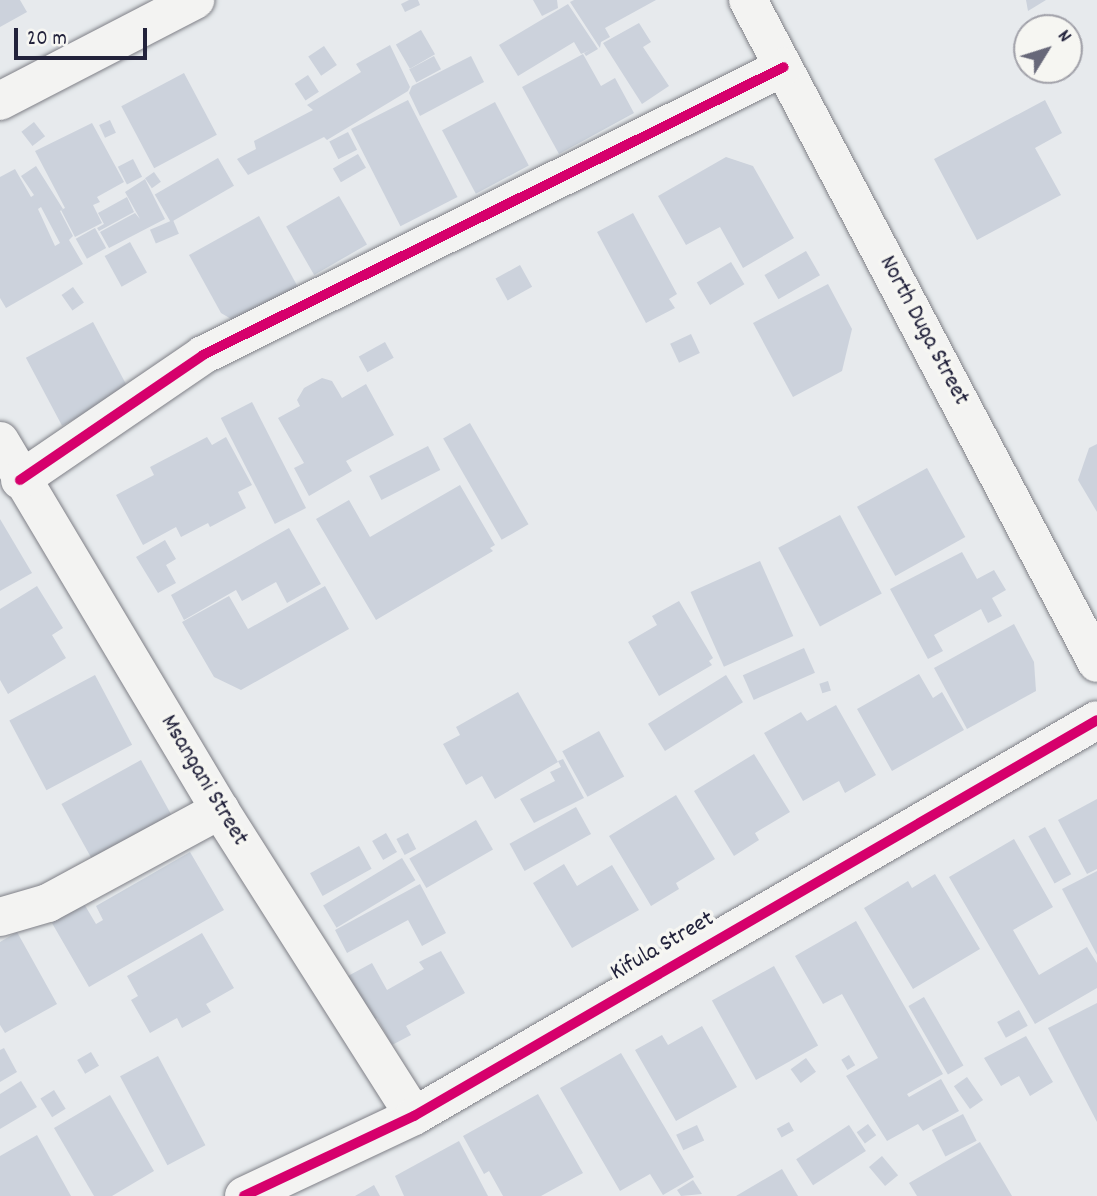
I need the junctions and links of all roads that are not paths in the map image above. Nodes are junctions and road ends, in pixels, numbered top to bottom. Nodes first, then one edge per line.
1 (195, 0) edge
2 (748, 0) edge
3 (784, 67) junction
4 (0, 101) edge
5 (0, 441) edge
6 (20, 480) junction
7 (1097, 663) edge
8 (1097, 720) edge
9 (220, 810) junction
10 (0, 917) edge
11 (414, 1116) junction
12 (244, 1196) edge

1 - 4 street
2 - 3 street, North Duga Street
3 - 6 street
3 - 7 street, North Duga Street
5 - 6 street, Msangani Street
6 - 9 street, Msangani Street
8 - 11 street, Kifula Street
9 - 10 street
9 - 11 street, Msangani Street
11 - 12 street, Kifula Street

